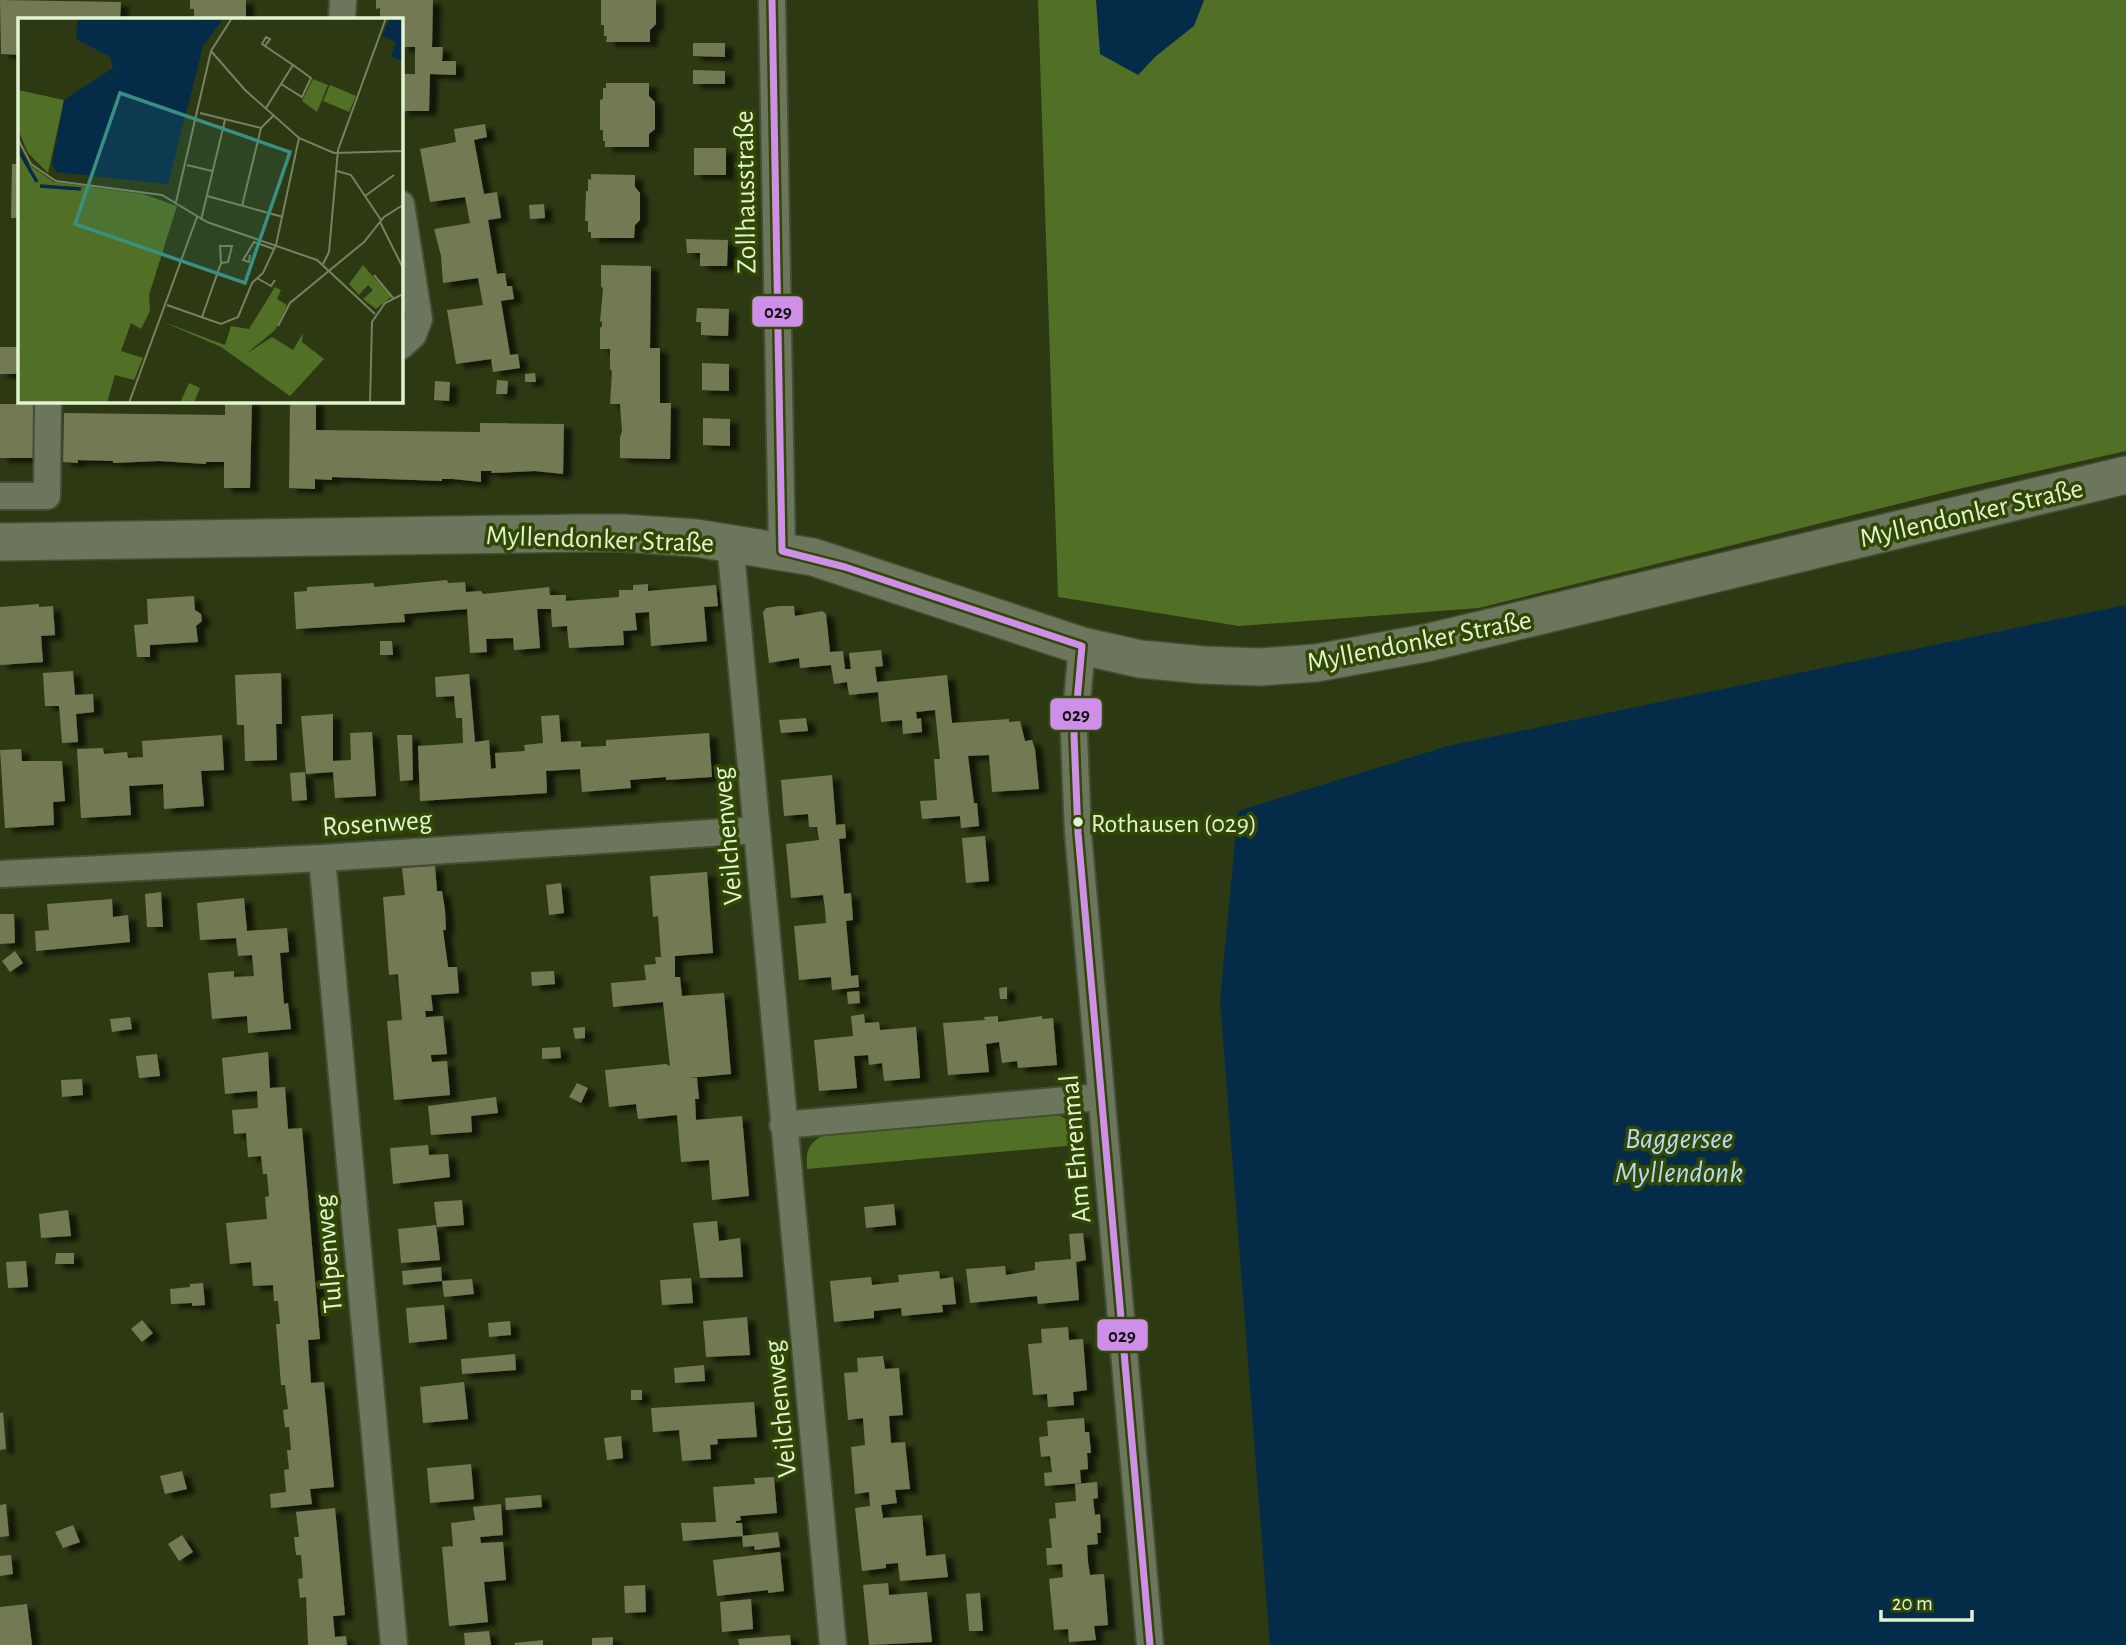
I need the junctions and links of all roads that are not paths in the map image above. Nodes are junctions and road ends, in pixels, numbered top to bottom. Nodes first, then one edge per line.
1 (343, 0) edge
2 (772, 0) edge
3 (342, 18) edge
4 (402, 210) edge
5 (402, 345) edge
6 (48, 402) edge
7 (2126, 475) edge
8 (0, 496) edge
9 (0, 542) edge
10 (730, 542) junction
11 (782, 551) junction
12 (1082, 646) junction
13 (757, 830) junction
14 (322, 858) junction
15 (0, 874) edge
16 (1101, 1097) junction
17 (783, 1125) junction
18 (394, 1645) edge
19 (833, 1645) edge
20 (1150, 1645) edge

1 - 3 street
2 - 11 street, Zollhausstraße
4 - 5 street
6 - 8 street
7 - 12 street, Myllendonker Straße
9 - 10 street, Myllendonker Straße
10 - 11 street, Myllendonker Straße
10 - 13 street, Veilchenweg
11 - 12 street, Myllendonker Straße
12 - 16 street, Am Ehrenmal
13 - 14 street, Rosenweg
13 - 17 street, Veilchenweg
14 - 15 street, Rosenweg
14 - 18 street, Tulpenweg
16 - 17 street
16 - 20 street, Am Ehrenmal
17 - 19 street, Veilchenweg

